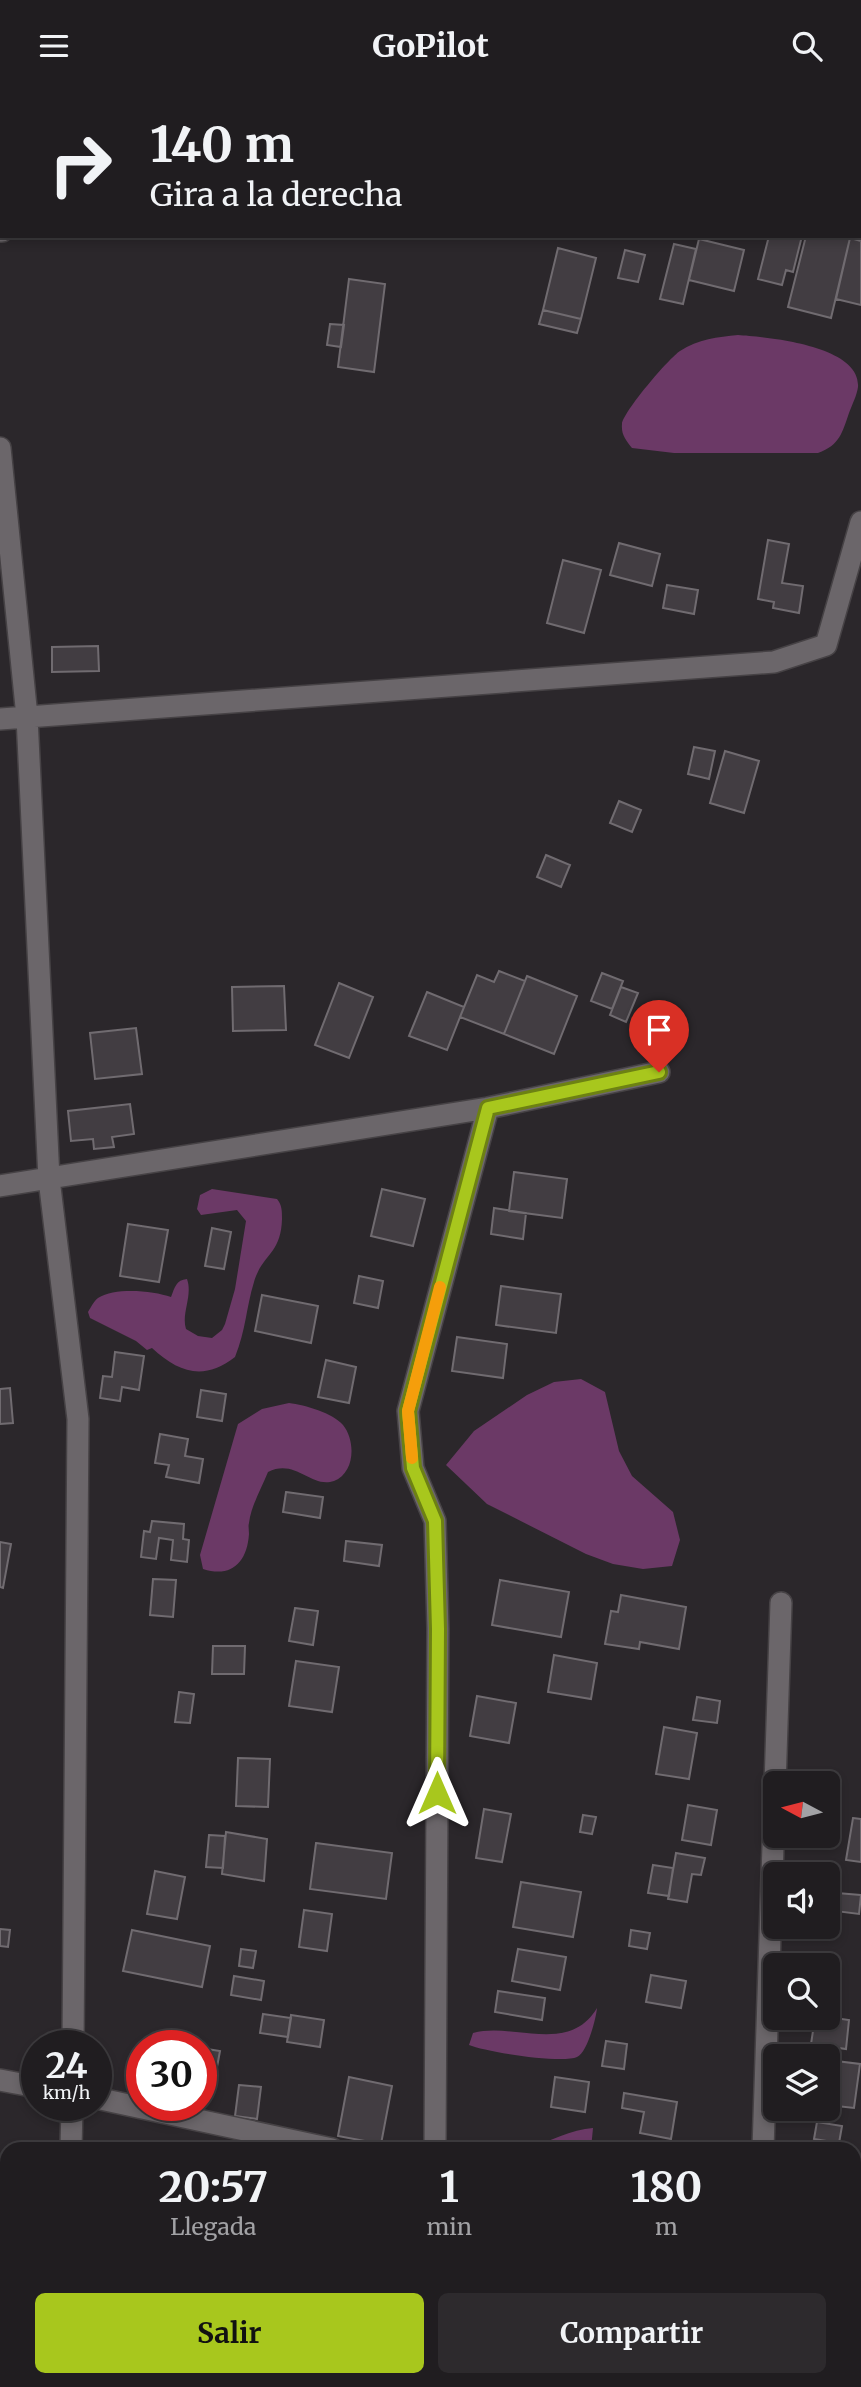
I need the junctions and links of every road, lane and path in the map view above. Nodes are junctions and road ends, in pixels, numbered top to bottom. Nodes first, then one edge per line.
1 (0, 448) edge
2 (861, 522) edge
3 (27, 717) junction
4 (0, 719) edge
5 (659, 1072) dead end
6 (488, 1108) junction
7 (49, 1179) junction
8 (0, 1186) edge
9 (780, 1603) dead end
10 (73, 2030) edge
11 (0, 2080) edge
12 (21, 2084) edge
13 (112, 2101) edge
14 (72, 2121) edge
15 (71, 2142) edge
16 (300, 2142) edge
17 (435, 2142) edge
18 (763, 2142) edge

1 - 3 street
2 - 3 street
3 - 4 street
3 - 7 street
5 - 6 street
6 - 7 street
6 - 17 street
7 - 8 street
7 - 10 street
9 - 18 street
11 - 12 street
13 - 16 street
14 - 15 street

